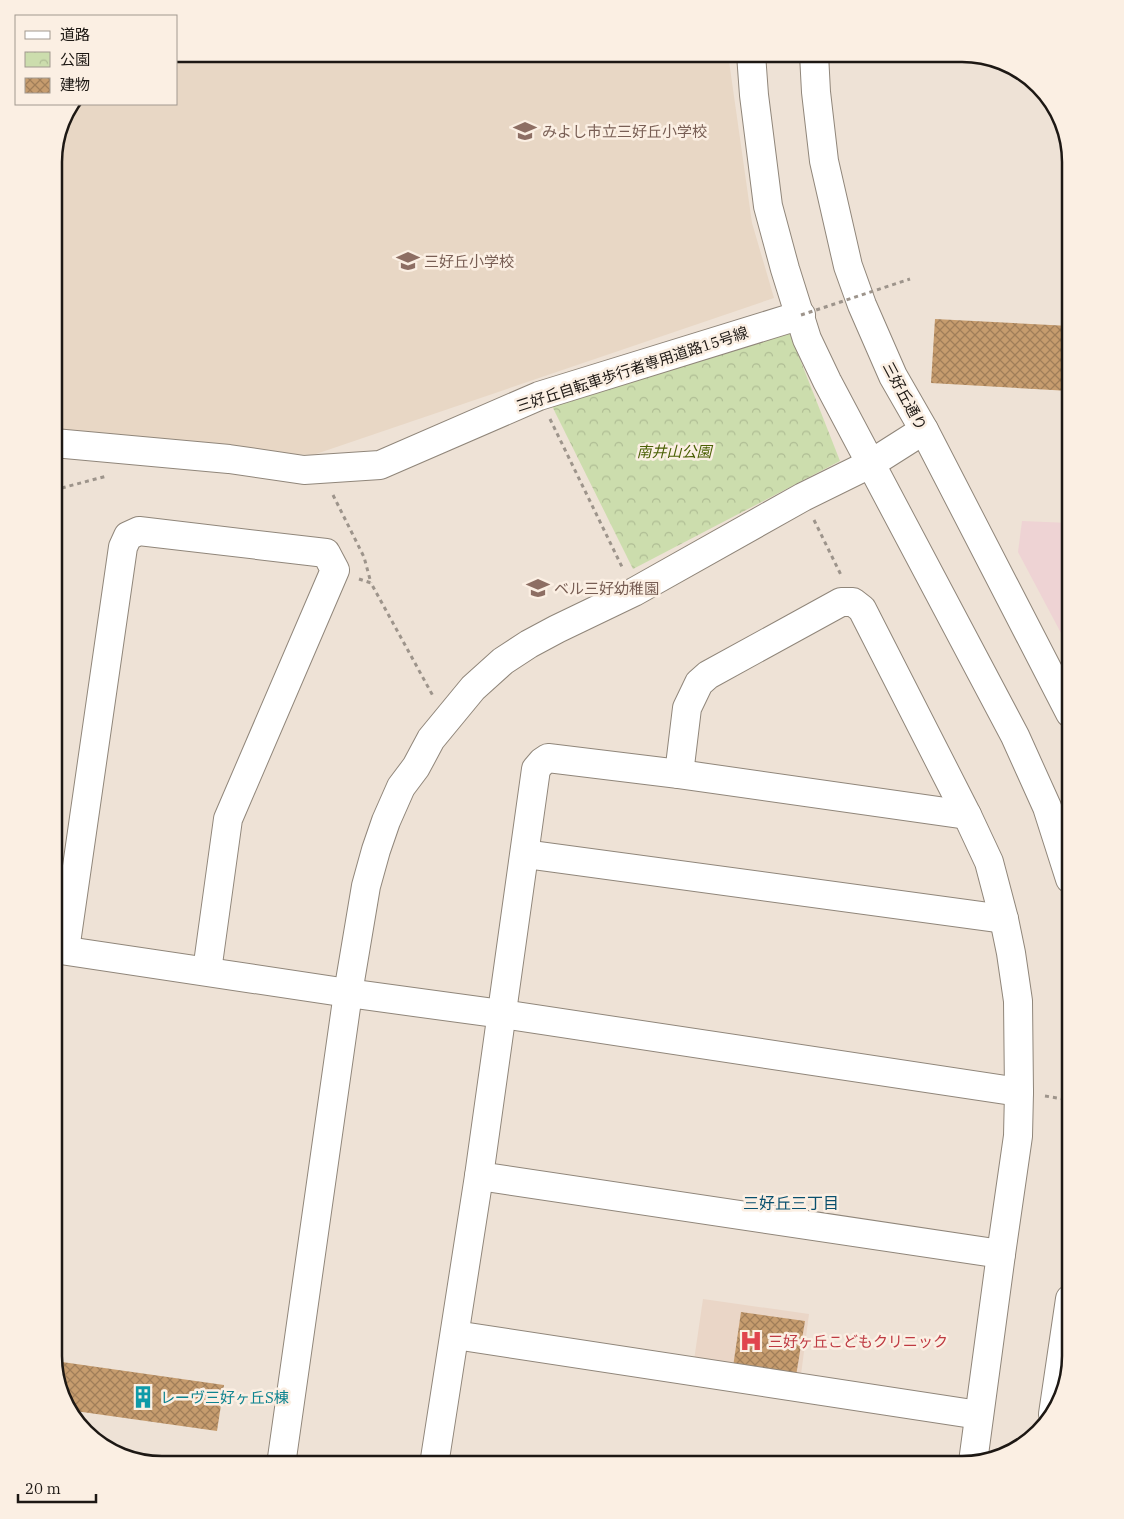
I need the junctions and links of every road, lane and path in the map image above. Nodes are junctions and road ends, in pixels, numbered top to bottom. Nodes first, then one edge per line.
1 (752, 63) edge
2 (814, 63) edge
3 (910, 279) dead end
4 (801, 315) junction
5 (539, 396) junction
6 (924, 430) junction
7 (63, 444) edge
8 (116, 474) dead end
9 (63, 488) edge
10 (330, 489) dead end
11 (803, 497) junction
12 (335, 570) junction
13 (371, 583) junction
14 (634, 592) junction
15 (854, 602) junction
16 (1062, 697) edge
17 (446, 721) junction
18 (679, 774) junction
19 (967, 815) junction
20 (525, 854) junction
21 (1062, 854) edge
22 (1004, 919) junction
23 (62, 935) edge
24 (62, 950) edge
25 (208, 971) junction
26 (348, 993) junction
27 (502, 1014) junction
28 (1019, 1092) junction
29 (479, 1176) junction
30 (1001, 1254) junction
31 (455, 1335) junction
32 (1062, 1353) edge
33 (1057, 1384) edge
34 (979, 1415) junction
35 (282, 1456) edge
36 (435, 1456) edge
37 (974, 1456) edge

1 - 4 street
2 - 6 street, 三好丘通り
3 - 4 path, bridge
4 - 5 street, 三好丘自転車歩行者専用道路15号線
4 - 21 street
5 - 7 street, 三好丘自転車歩行者専用道路15号線
5 - 14 path
6 - 11 street
6 - 16 street, 三好丘通り
8 - 9 path
10 - 13 path
11 - 14 street
11 - 15 path
12 - 13 path
12 - 23 street
12 - 25 street
13 - 17 path
14 - 17 street
15 - 18 street
15 - 19 street
17 - 26 street
18 - 19 street
18 - 20 street
19 - 22 street
20 - 22 street
20 - 27 street
22 - 28 street
24 - 25 street
25 - 26 street
26 - 27 street
26 - 35 street
27 - 28 street
27 - 29 street
28 - 30 street
29 - 30 street
29 - 31 street
30 - 34 street
31 - 34 street
31 - 36 street
32 - 33 street
34 - 37 street

